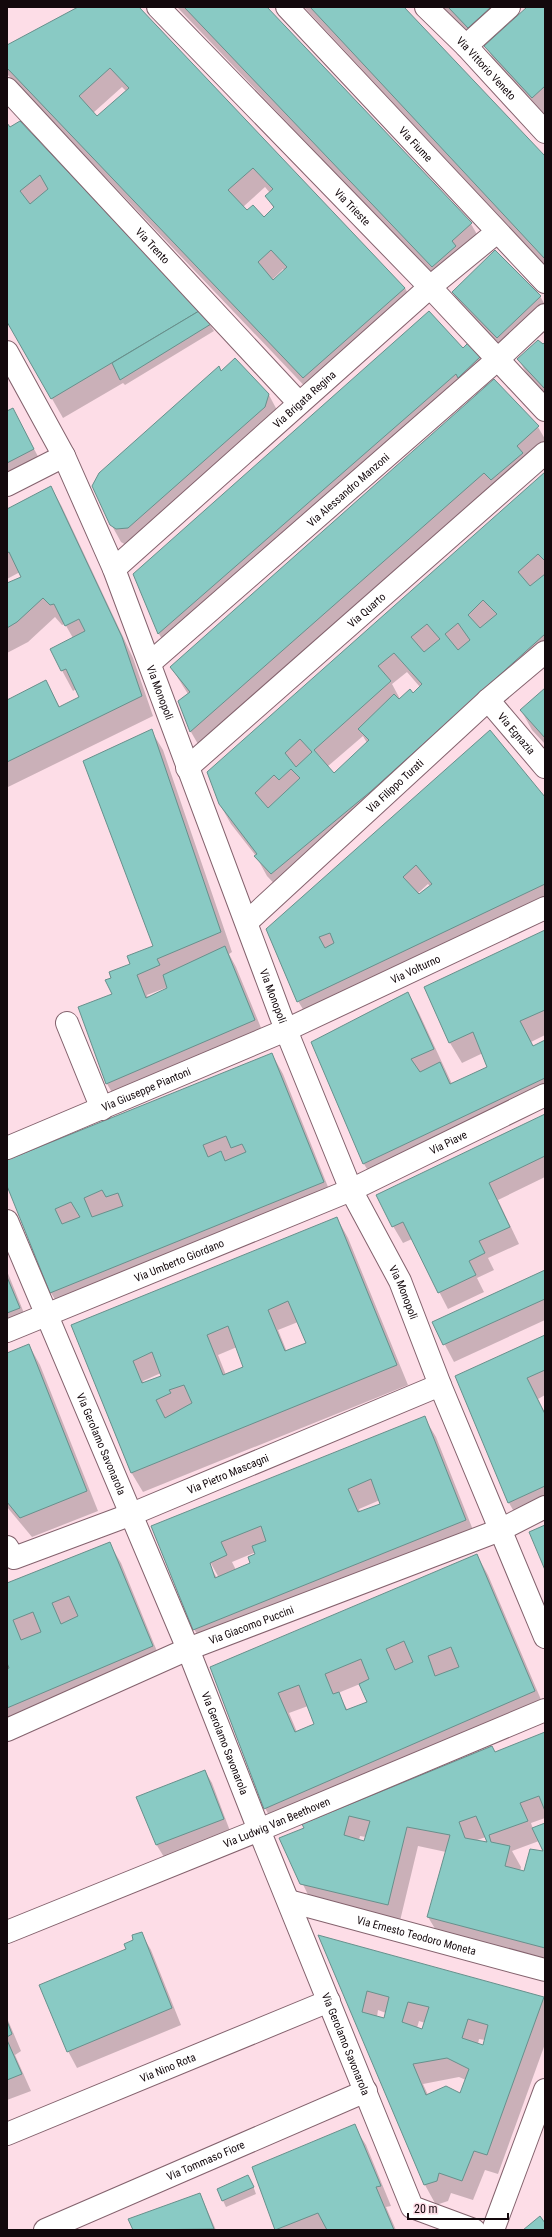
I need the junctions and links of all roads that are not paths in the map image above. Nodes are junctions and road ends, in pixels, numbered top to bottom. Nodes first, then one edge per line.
1 (158, 7) edge
2 (287, 7) edge
3 (426, 7) edge
4 (509, 7) edge
5 (466, 46) junction
6 (7, 89) edge
7 (545, 132) edge
8 (498, 232) junction
9 (545, 282) edge
10 (430, 287) junction
11 (545, 315) edge
12 (7, 352) edge
13 (498, 359) junction
14 (299, 403) junction
15 (545, 410) edge
16 (545, 453) edge
17 (64, 456) junction
18 (7, 485) edge
19 (114, 569) junction
20 (545, 652) edge
21 (150, 663) junction
22 (488, 700) junction
23 (545, 767) edge
24 (187, 768) junction
25 (545, 908) edge
26 (247, 922) junction
27 (67, 1023) dead end
28 (286, 1030) junction
29 (545, 1095) edge
30 (102, 1109) junction
31 (7, 1148) edge
32 (351, 1190) junction
33 (7, 1221) edge
34 (47, 1316) junction
35 (7, 1331) edge
36 (440, 1385) junction
37 (545, 1507) edge
38 (132, 1514) junction
39 (500, 1530) junction
40 (11, 1552) edge
41 (545, 1637) edge
42 (188, 1649) junction
43 (545, 1710) edge
44 (7, 1730) edge
45 (259, 1830) junction
46 (289, 1901) junction
47 (7, 1932) edge
48 (545, 1970) edge
49 (329, 2001) junction
50 (545, 2090) edge
51 (366, 2091) junction
52 (7, 2134) edge
53 (44, 2230) edge
54 (474, 2230) edge
55 (493, 2230) edge

1 - 10 street, Via Trieste
2 - 8 street, Via Fiume
3 - 5 street, Via Vittorio Veneto
4 - 5 street
5 - 7 street, Via Vittorio Veneto
6 - 14 street, Via Trento
8 - 9 street, Via Fiume
8 - 10 street, Via Brigata Regina
10 - 13 street, Via Trieste
10 - 14 street, Via Brigata Regina
11 - 13 street, Via Alessandro Manzoni
12 - 17 street, Via Monopoli
13 - 15 street, Via Trieste
13 - 21 street, Via Alessandro Manzoni
14 - 19 street, Via Brigata Regina
16 - 24 street, Via Quarto
17 - 18 street
17 - 19 street, Via Monopoli
19 - 21 street, Via Monopoli
20 - 22 street, Via Filippo Turati
21 - 24 street, Via Monopoli
22 - 23 street, Via Egnazia
22 - 26 street, Via Filippo Turati
24 - 26 street, Via Monopoli
25 - 28 street, Via Volturno
26 - 28 street, Via Monopoli
27 - 30 street
28 - 30 street, Via Giuseppe Piantoni
28 - 32 street, Via Monopoli
29 - 32 street, Via Piave
30 - 31 street, Via Giuseppe Piantoni
32 - 34 street, Via Umberto Giordano
32 - 36 street, Via Monopoli
33 - 34 street, Via Gerolamo Savonarola
34 - 35 street, Via Umberto Giordano
34 - 38 street, Via Gerolamo Savonarola
36 - 38 street, Via Pietro Mascagni
36 - 39 street, Via Monopoli
37 - 39 street, Via Giacomo Puccini
38 - 40 street, Via Pietro Mascagni
38 - 42 street, Via Gerolamo Savonarola
39 - 41 street, Via Monopoli
39 - 42 street, Via Giacomo Puccini
42 - 44 street, Via Giacomo Puccini
42 - 45 street, Via Gerolamo Savonarola
43 - 45 street, Via Ludwig Van Beethoven
45 - 46 street, Via Gerolamo Savonarola
45 - 47 street, Via Ludwig Van Beethoven
46 - 48 street, Via Ernesto Teodoro Moneta
46 - 49 street, Via Gerolamo Savonarola
49 - 51 street, Via Gerolamo Savonarola
49 - 52 street, Via Nino Rota
50 - 55 street
51 - 53 street, Via Tommaso Fiore
51 - 54 street, Via Gerolamo Savonarola

